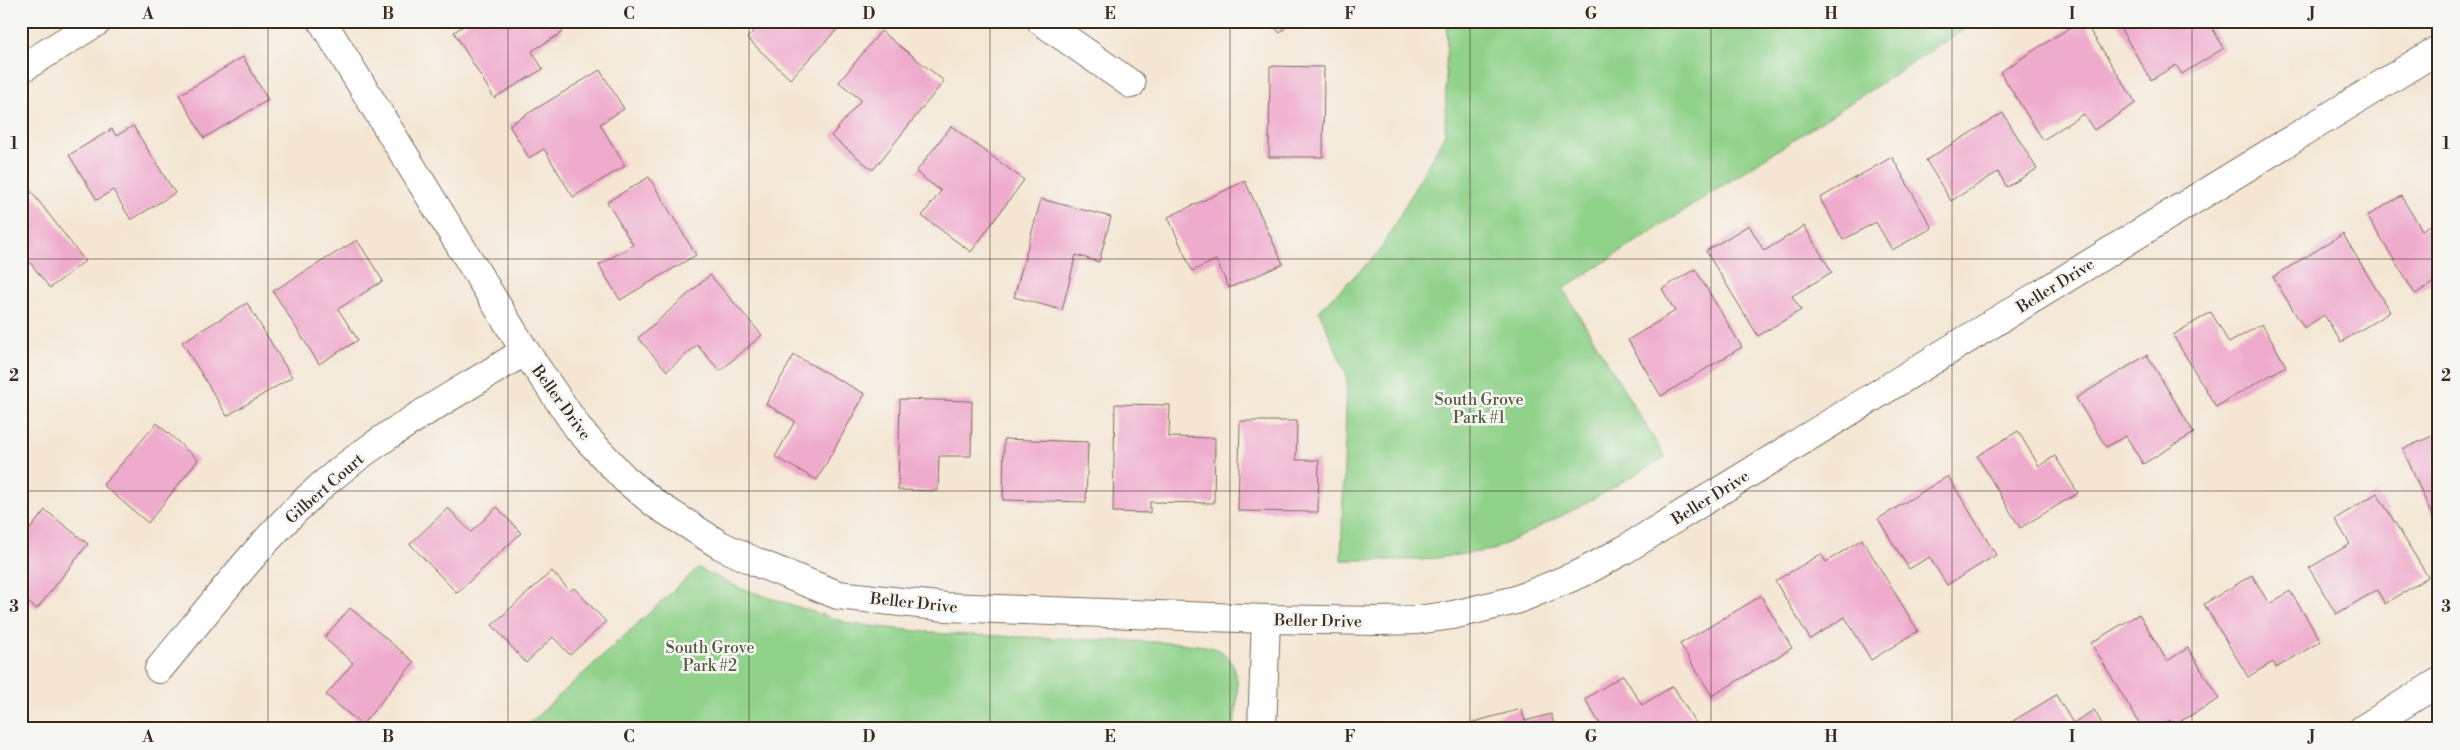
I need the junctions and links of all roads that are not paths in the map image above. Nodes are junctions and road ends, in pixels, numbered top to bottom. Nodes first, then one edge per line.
1 (98, 21) edge
2 (322, 21) edge
3 (1041, 21) edge
4 (2439, 49) edge
5 (21, 69) edge
6 (1131, 84) dead end
7 (525, 351) junction
8 (1266, 619) junction
9 (160, 669) dead end
10 (2439, 682) edge
11 (1262, 729) edge
12 (2362, 729) edge

1 - 5 street
2 - 7 street, Beller Drive
3 - 6 street
4 - 8 street, Beller Drive
7 - 8 street, Beller Drive
7 - 9 street, Gilbert Court
8 - 11 street
10 - 12 street

